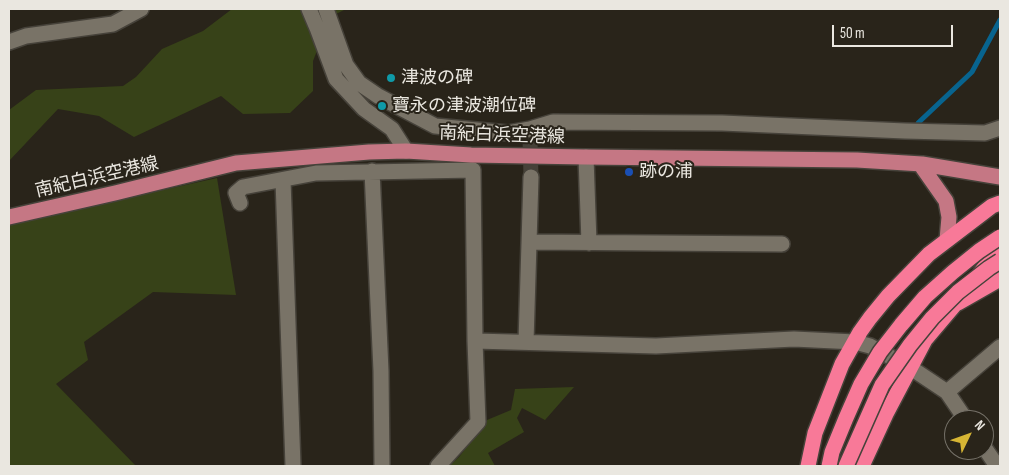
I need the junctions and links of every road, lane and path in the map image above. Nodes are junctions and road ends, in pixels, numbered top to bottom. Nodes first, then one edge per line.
1 (141, 9) edge
2 (309, 9) edge
3 (326, 9) edge
4 (9, 42) edge
5 (1000, 128) edge
6 (406, 151) junction
7 (586, 157) junction
8 (920, 164) junction
9 (372, 172) junction
10 (531, 177) tunnel mouth
11 (1000, 177) edge
12 (283, 180) junction
13 (240, 202) dead end
14 (1000, 203) edge
15 (9, 217) edge
16 (1000, 237) edge
17 (947, 240) junction
18 (530, 242) junction
19 (589, 243) junction
20 (782, 244) dead end
21 (1000, 248) edge
22 (1000, 261) edge
23 (1000, 280) edge
24 (954, 306) junction
25 (475, 341) junction
26 (526, 342) junction
27 (855, 342) junction
28 (1000, 347) edge
29 (910, 368) junction
30 (947, 392) junction
31 (959, 410) edge
32 (293, 466) edge
33 (382, 466) edge
34 (438, 466) edge
35 (808, 466) edge
36 (828, 466) edge
37 (846, 466) edge
38 (862, 466) edge

1 - 4 street
2 - 6 street
3 - 5 street
6 - 7 main road, 南紀白浜空港線
6 - 15 main road, 南紀白浜空港線
7 - 8 main road, 南紀白浜空港線
7 - 19 street
8 - 11 main road, 南紀白浜空港線
8 - 17 main road
9 - 12 street
9 - 25 street
9 - 33 street
10 - 18 street
12 - 13 street
12 - 32 street
14 - 17 highway
16 - 36 highway, bridge
17 - 27 highway
18 - 19 street
18 - 26 street
19 - 20 street
21 - 24 highway
22 - 37 highway, bridge
23 - 24 highway
24 - 29 highway
25 - 26 street
25 - 34 street
26 - 27 street
27 - 29 street
27 - 35 highway
28 - 30 street
29 - 30 street
29 - 38 highway
30 - 31 street

